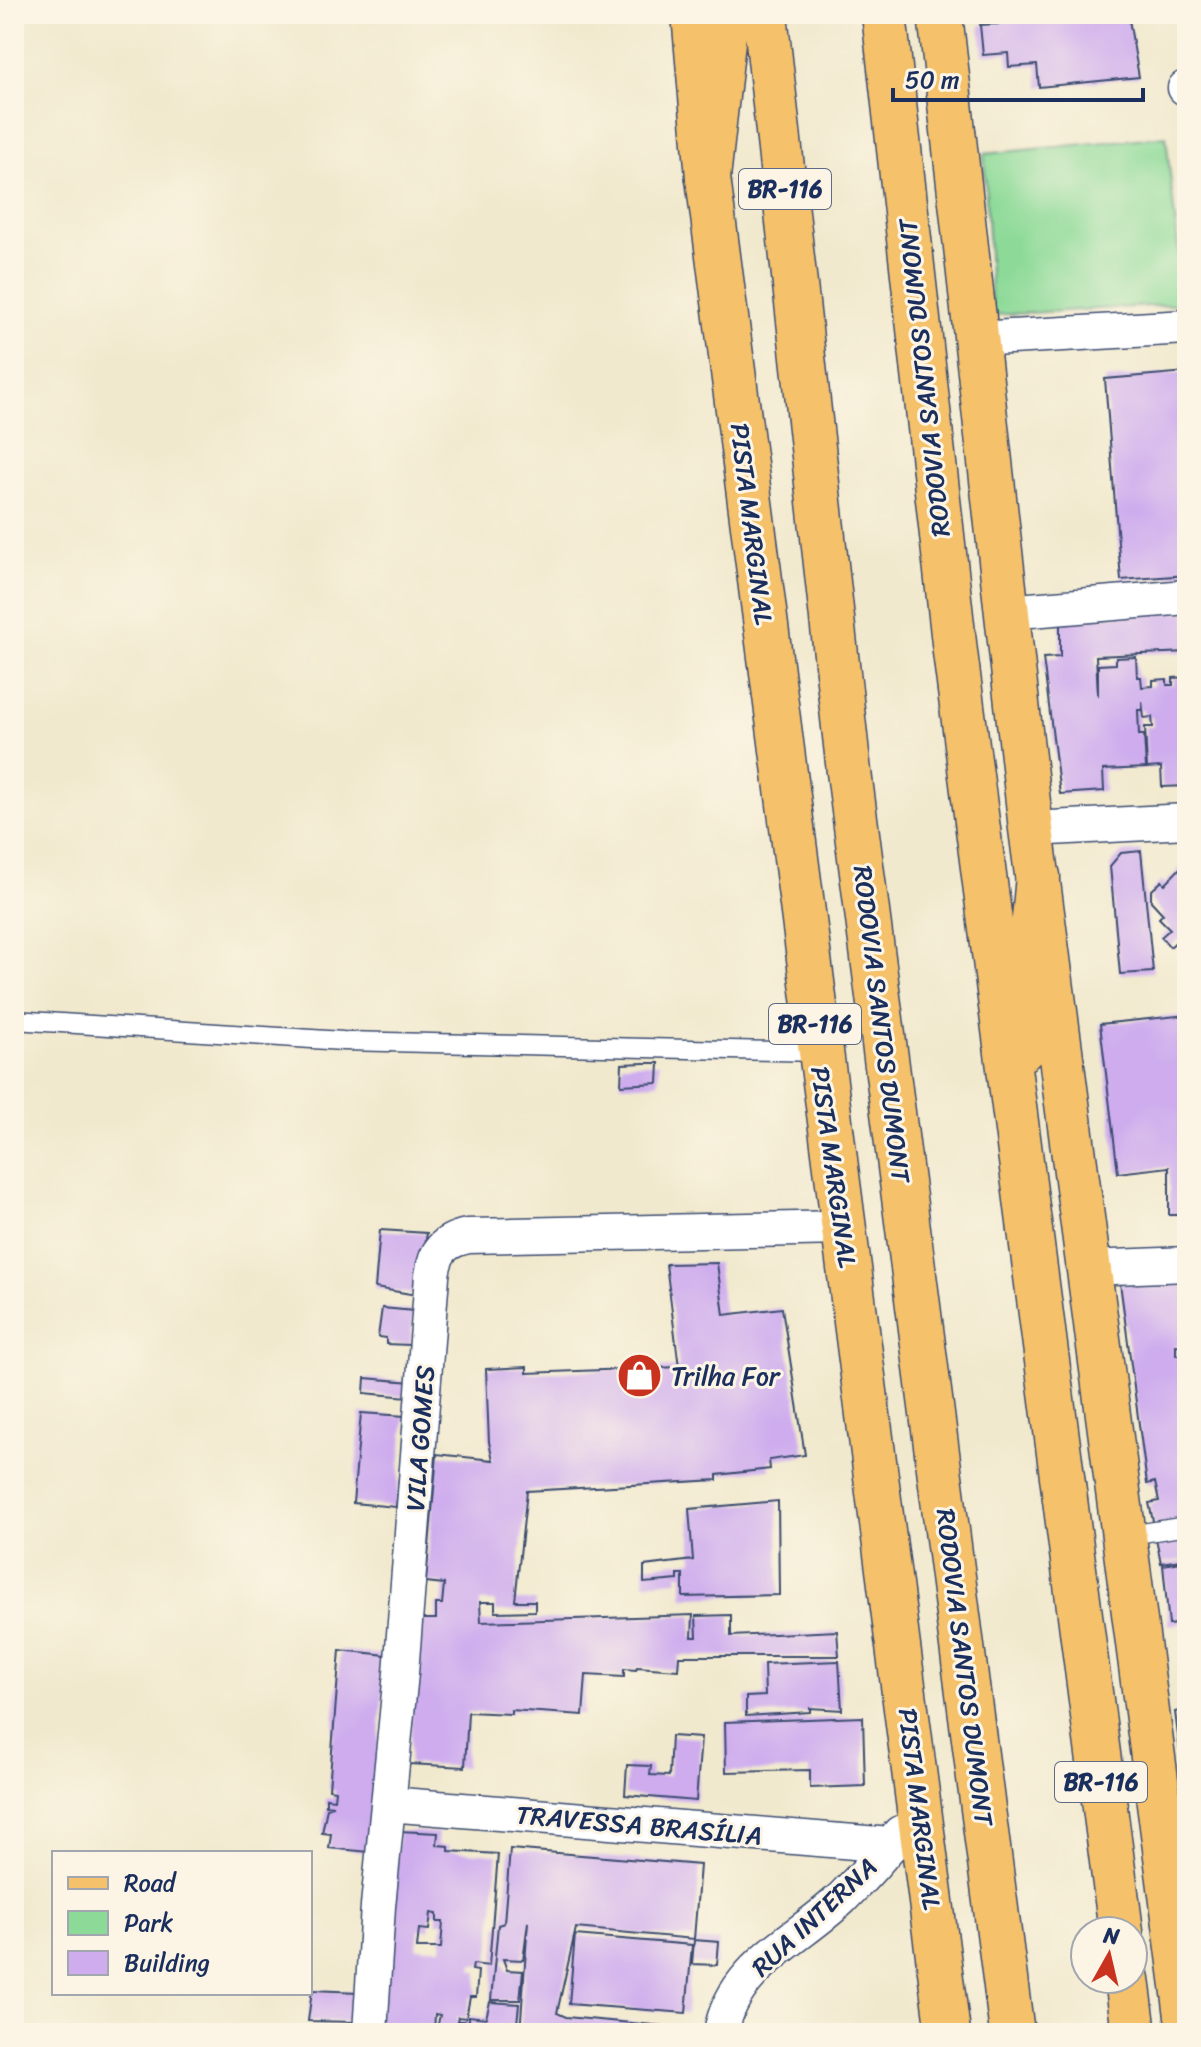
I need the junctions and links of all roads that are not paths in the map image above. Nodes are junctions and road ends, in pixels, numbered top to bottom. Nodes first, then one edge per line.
1 (694, 14) edge
2 (726, 14) edge
3 (765, 14) edge
4 (884, 14) edge
5 (940, 14) edge
6 (708, 178) junction
7 (1187, 327) edge
8 (975, 339) junction
9 (1187, 597) edge
10 (1006, 612) junction
11 (1187, 821) edge
12 (1031, 829) junction
13 (1038, 876) junction
14 (14, 1020) edge
15 (819, 1052) junction
16 (1015, 1131) junction
17 (842, 1228) junction
18 (1187, 1264) edge
19 (1089, 1268) junction
20 (1187, 1526) edge
21 (1123, 1536) junction
22 (388, 1804) junction
23 (1172, 1806) edge
24 (920, 1808) junction
25 (891, 1845) junction
26 (1119, 1915) edge
27 (1129, 1995) edge
28 (1187, 2016) edge
29 (370, 2033) edge
30 (721, 2033) edge
31 (948, 2033) edge
32 (1012, 2033) edge
33 (1134, 2033) edge

1 - 6 main road, PISTA MARGINAL / BR-116
2 - 6 main road
3 - 32 main road, RODOVIA SANTOS DUMONT / BR-116
4 - 16 main road, RODOVIA SANTOS DUMONT / BR-116
5 - 8 main road, BR-116
6 - 15 main road, PISTA MARGINAL / BR-116
7 - 8 street
8 - 10 main road, BR-116
9 - 10 street
10 - 12 main road, BR-116
11 - 12 street
12 - 13 main road, BR-116
13 - 16 main road
13 - 19 main road, BR-116
14 - 15 lane
15 - 17 main road, PISTA MARGINAL / BR-116
16 - 26 main road, RODOVIA SANTOS DUMONT / BR-116
17 - 22 street, VILA GOMES
17 - 24 main road, PISTA MARGINAL / BR-116
18 - 19 street
19 - 21 main road, BR-116
20 - 21 lane
21 - 23 main road, BR-116
22 - 25 street, TRAVESSA BRASÍLIA
22 - 29 street, VILA GOMES
23 - 28 main road, BR-116
24 - 25 street, RUA INTERNA
24 - 31 main road, PISTA MARGINAL / BR-116
25 - 30 street, RUA INTERNA
27 - 33 main road

